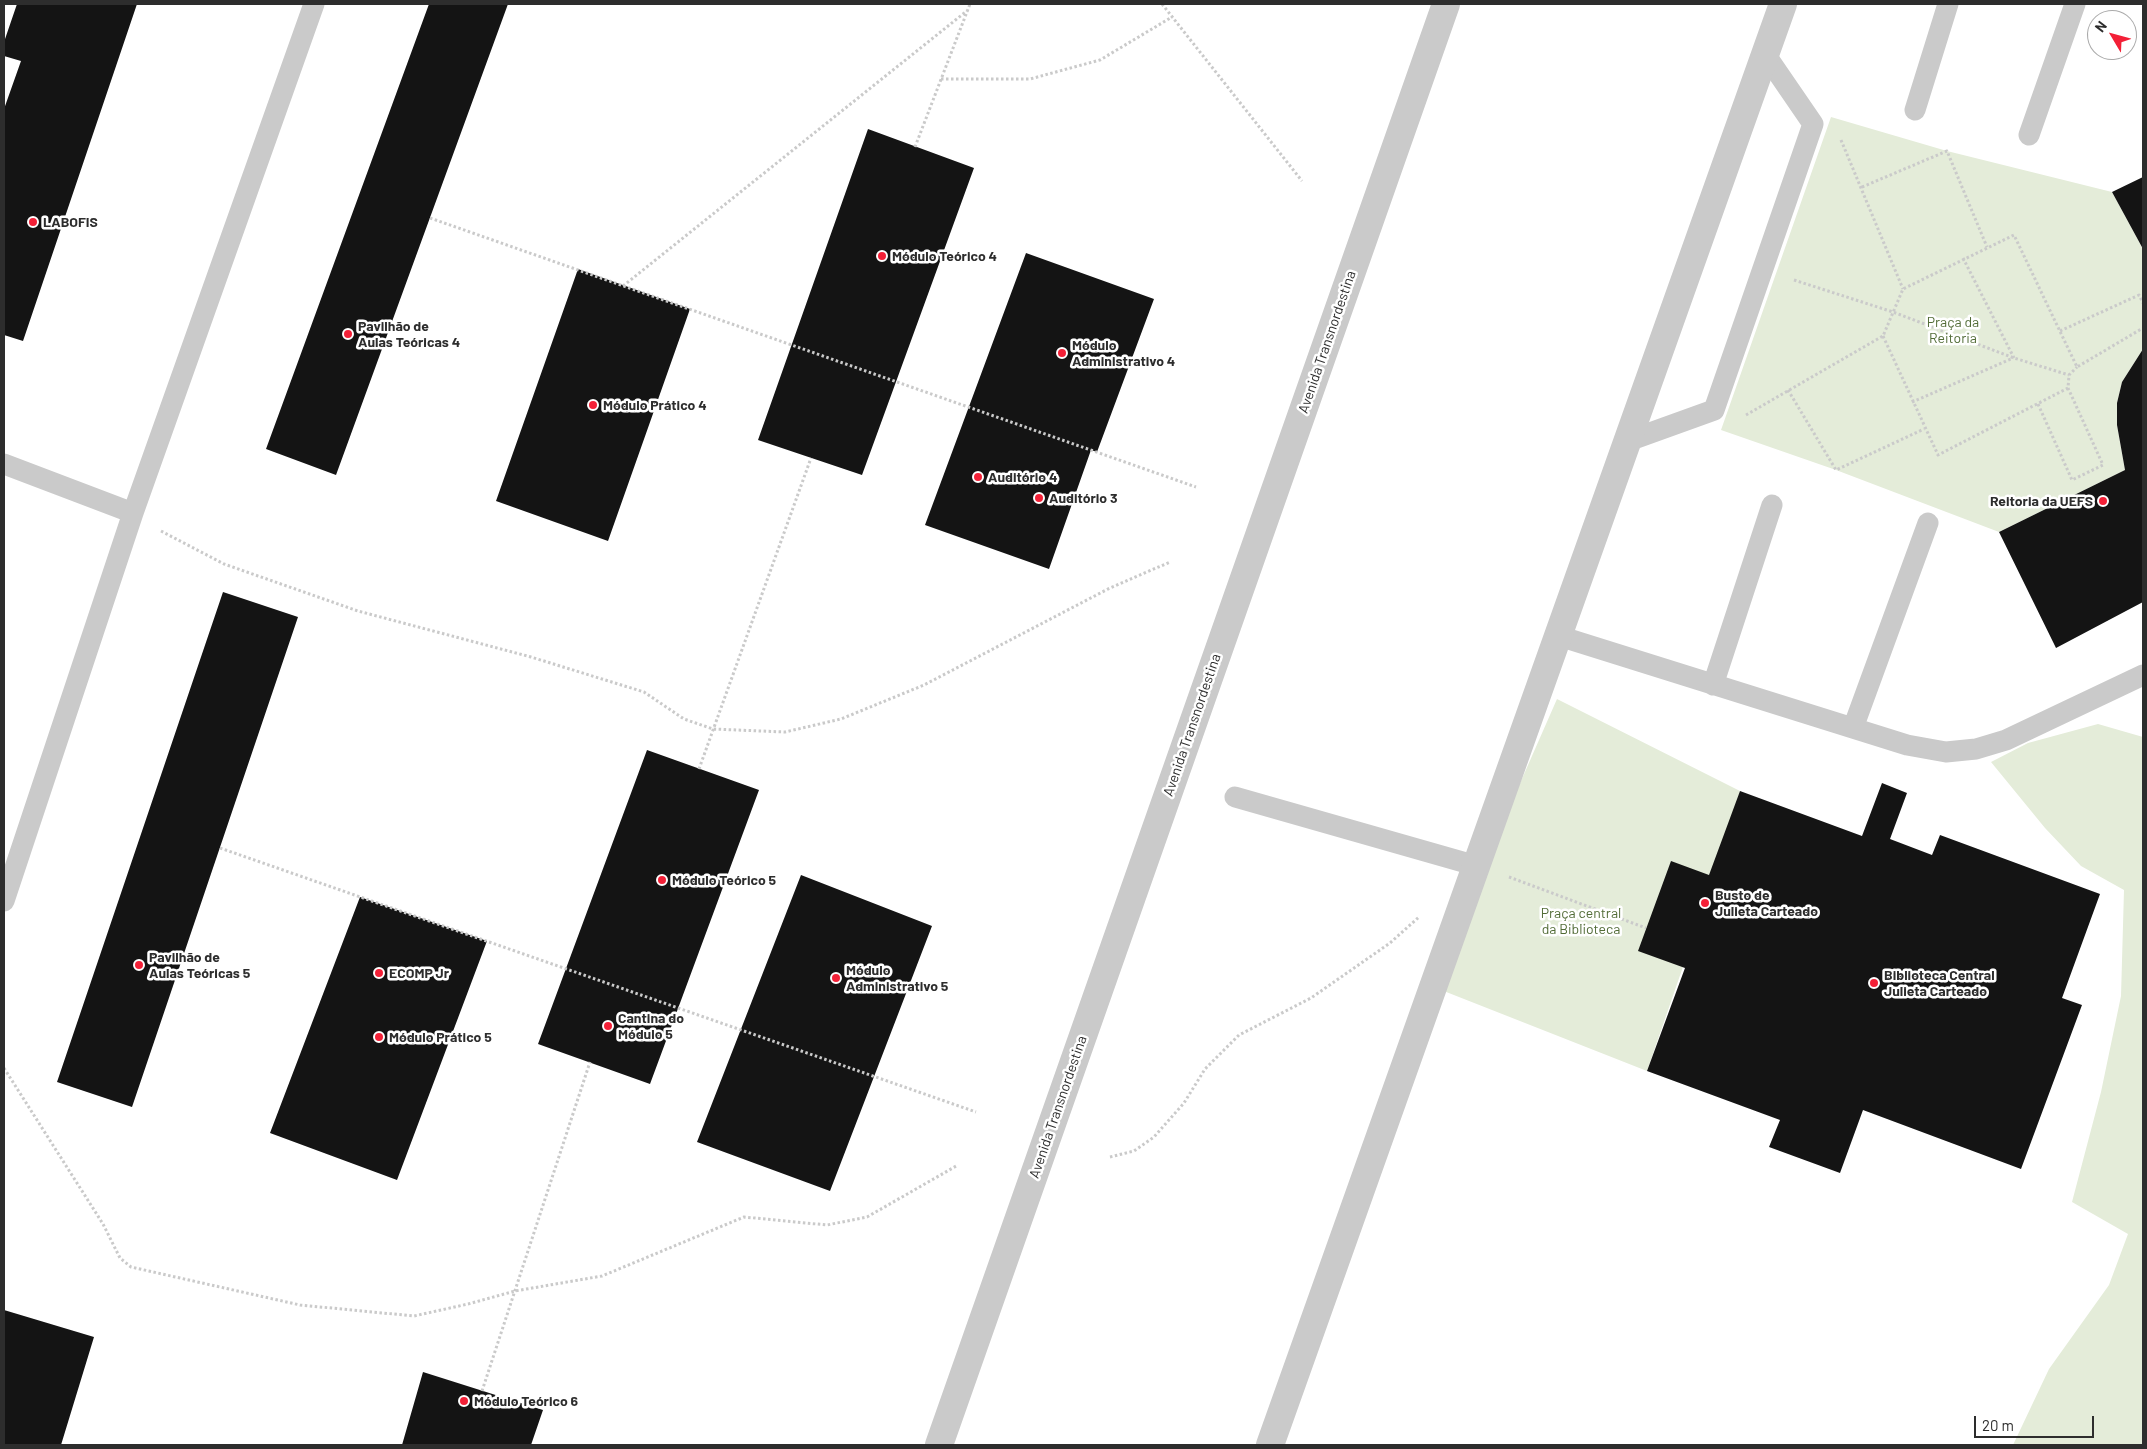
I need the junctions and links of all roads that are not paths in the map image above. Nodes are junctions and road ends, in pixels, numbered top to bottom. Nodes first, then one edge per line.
1 (314, 4) edge
2 (1446, 4) edge
3 (1782, 4) edge
4 (1948, 4) edge
5 (2074, 4) edge
6 (1765, 54) junction
7 (1915, 110) dead end
8 (2029, 135) dead end
9 (1628, 441) junction
10 (4, 464) edge
11 (1772, 505) dead end
12 (132, 514) junction
13 (1928, 523) dead end
14 (1559, 636) junction
15 (2143, 675) edge
16 (1713, 685) junction
17 (1853, 728) junction
18 (1235, 797) dead end
19 (1477, 866) junction
20 (4, 901) edge
21 (939, 1445) edge
22 (1270, 1445) edge

1 - 12 lane
2 - 21 street, Avenida Transnordestina
3 - 6 street
4 - 7 lane
5 - 8 lane
6 - 9 street
6 - 9 lane
9 - 14 street
10 - 12 lane
11 - 16 lane
12 - 20 lane
13 - 17 lane
14 - 16 lane
14 - 19 street
15 - 17 lane
16 - 17 lane
18 - 19 lane
19 - 22 street

